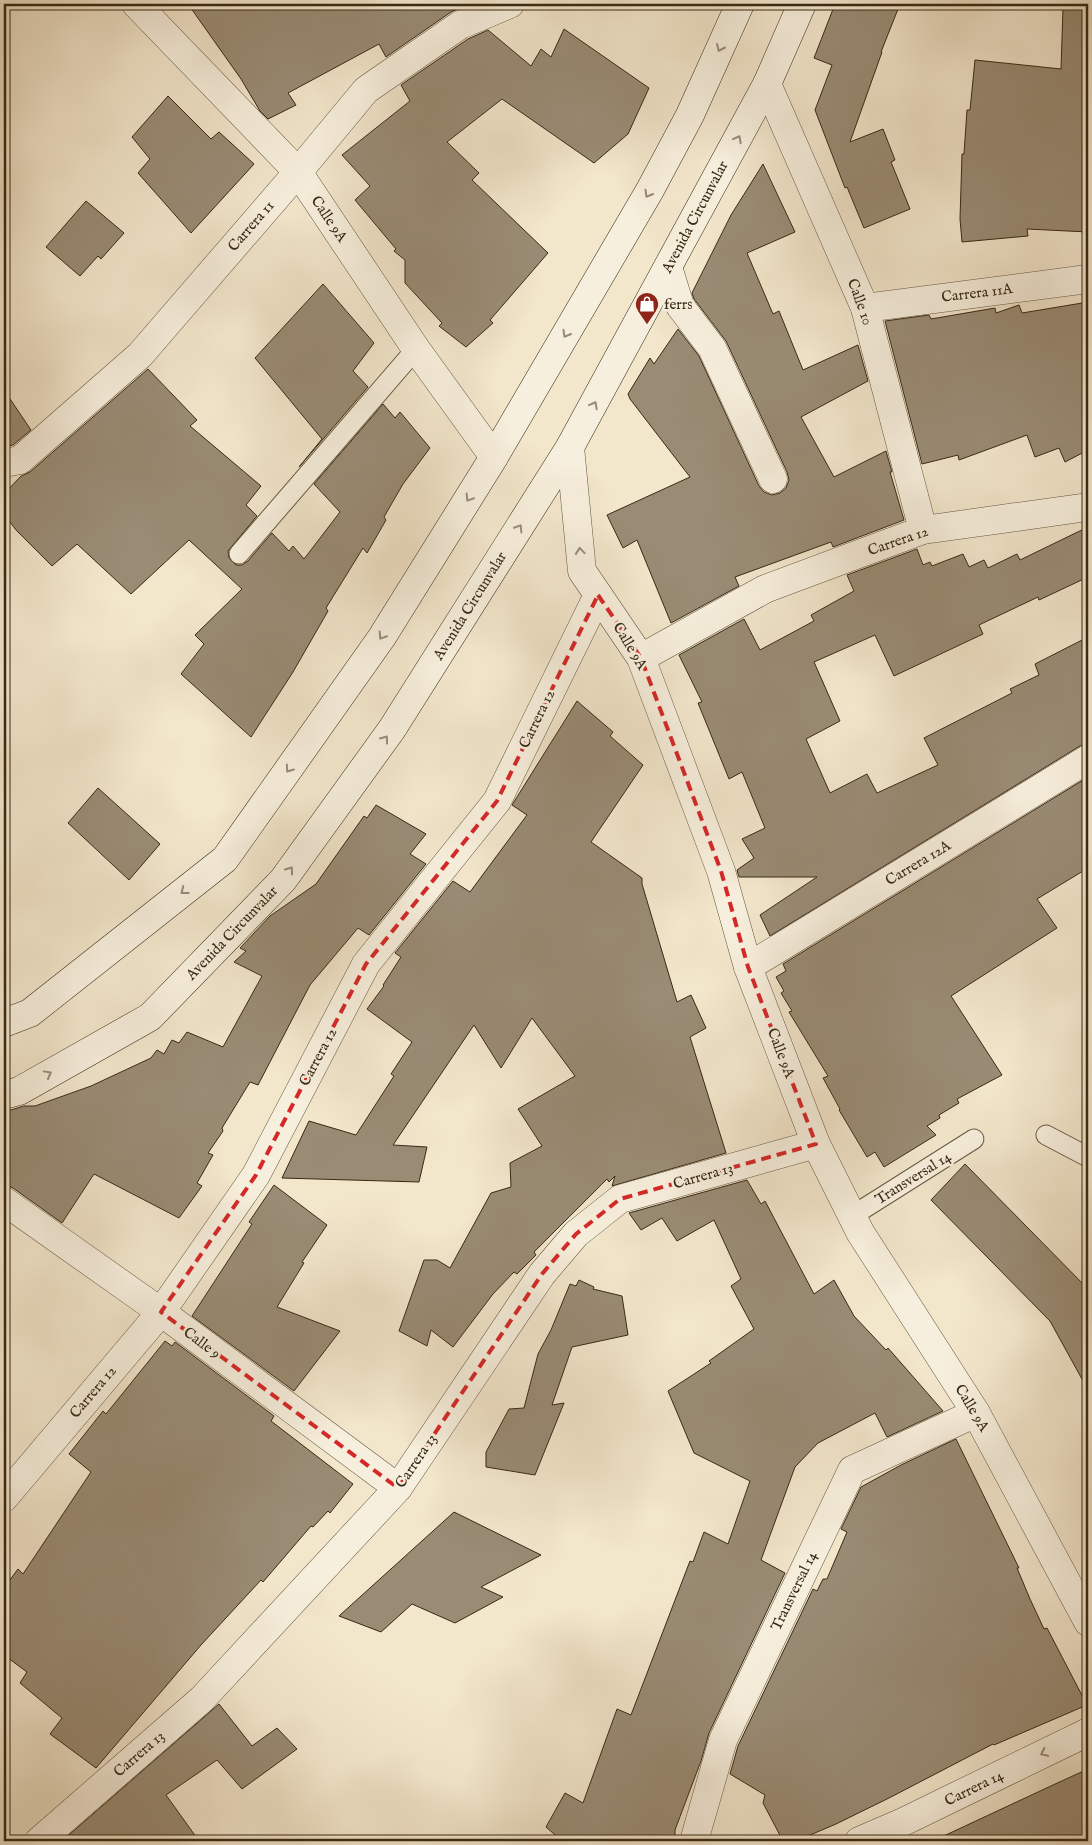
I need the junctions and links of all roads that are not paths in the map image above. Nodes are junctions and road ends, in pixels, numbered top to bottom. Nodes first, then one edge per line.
1 (136, 4) edge
2 (510, 4) edge
3 (740, 4) edge
4 (802, 4) edge
5 (767, 84) junction
6 (298, 172) junction
7 (668, 267) junction
8 (1088, 279) edge
9 (865, 308) junction
10 (416, 348) junction
11 (570, 448) junction
12 (494, 457) junction
13 (12, 462) edge
14 (773, 479) dead end
15 (4, 486) edge
16 (1088, 507) edge
17 (923, 530) junction
18 (239, 554) dead end
19 (598, 595) junction
20 (641, 658) junction
21 (1088, 759) edge
22 (748, 967) junction
23 (4, 1023) edge
24 (4, 1095) edge
25 (1046, 1135) dead end
26 (974, 1140) dead end
27 (816, 1144) junction
28 (1088, 1157) edge
29 (4, 1201) edge
30 (852, 1216) junction
31 (161, 1312) junction
32 (976, 1412) junction
33 (398, 1488) junction
34 (4, 1498) edge
35 (1088, 1622) edge
36 (1088, 1732) edge
37 (907, 1832) edge
38 (39, 1841) edge
39 (694, 1841) edge
40 (859, 1841) edge

1 - 6 street, Calle 9A
2 - 6 street, Carrera 11
3 -> 12 street
4 - 5 street, Avenida Circunvalar
7 -> 5 street, Avenida Circunvalar
5 - 9 street, Calle 10
6 - 10 street, Calle 9A
6 - 13 street, Carrera 11
11 -> 7 street, Avenida Circunvalar
7 - 14 street
8 - 9 street, Carrera 11A
9 - 17 street, Calle 10
10 - 12 street, Calle 9A
10 - 18 lane
19 -> 11 street, Calle 9A
24 -> 11 street, Avenida Circunvalar
12 -> 23 street
13 - 15 street
16 - 17 street, Carrera 12
17 - 20 street, Carrera 12
19 - 20 street, Calle 9A
19 - 31 street, Carrera 12
20 - 22 street, Calle 9A
21 - 22 street, Carrera 12A
22 - 27 street, Calle 9A
25 - 28 lane
26 - 30 lane, Transversal 14
27 - 30 street, Calle 9A
27 - 33 street, Carrera 13
29 - 31 street, Calle 9
30 - 32 street, Calle 9A
31 - 33 street, Calle 9
31 - 34 street, Carrera 12
32 - 35 street, Calle 9A
32 - 39 street, Transversal 14
33 - 38 street, Carrera 13
36 -> 37 street, Carrera 14
37 - 40 street, Carrera 14

